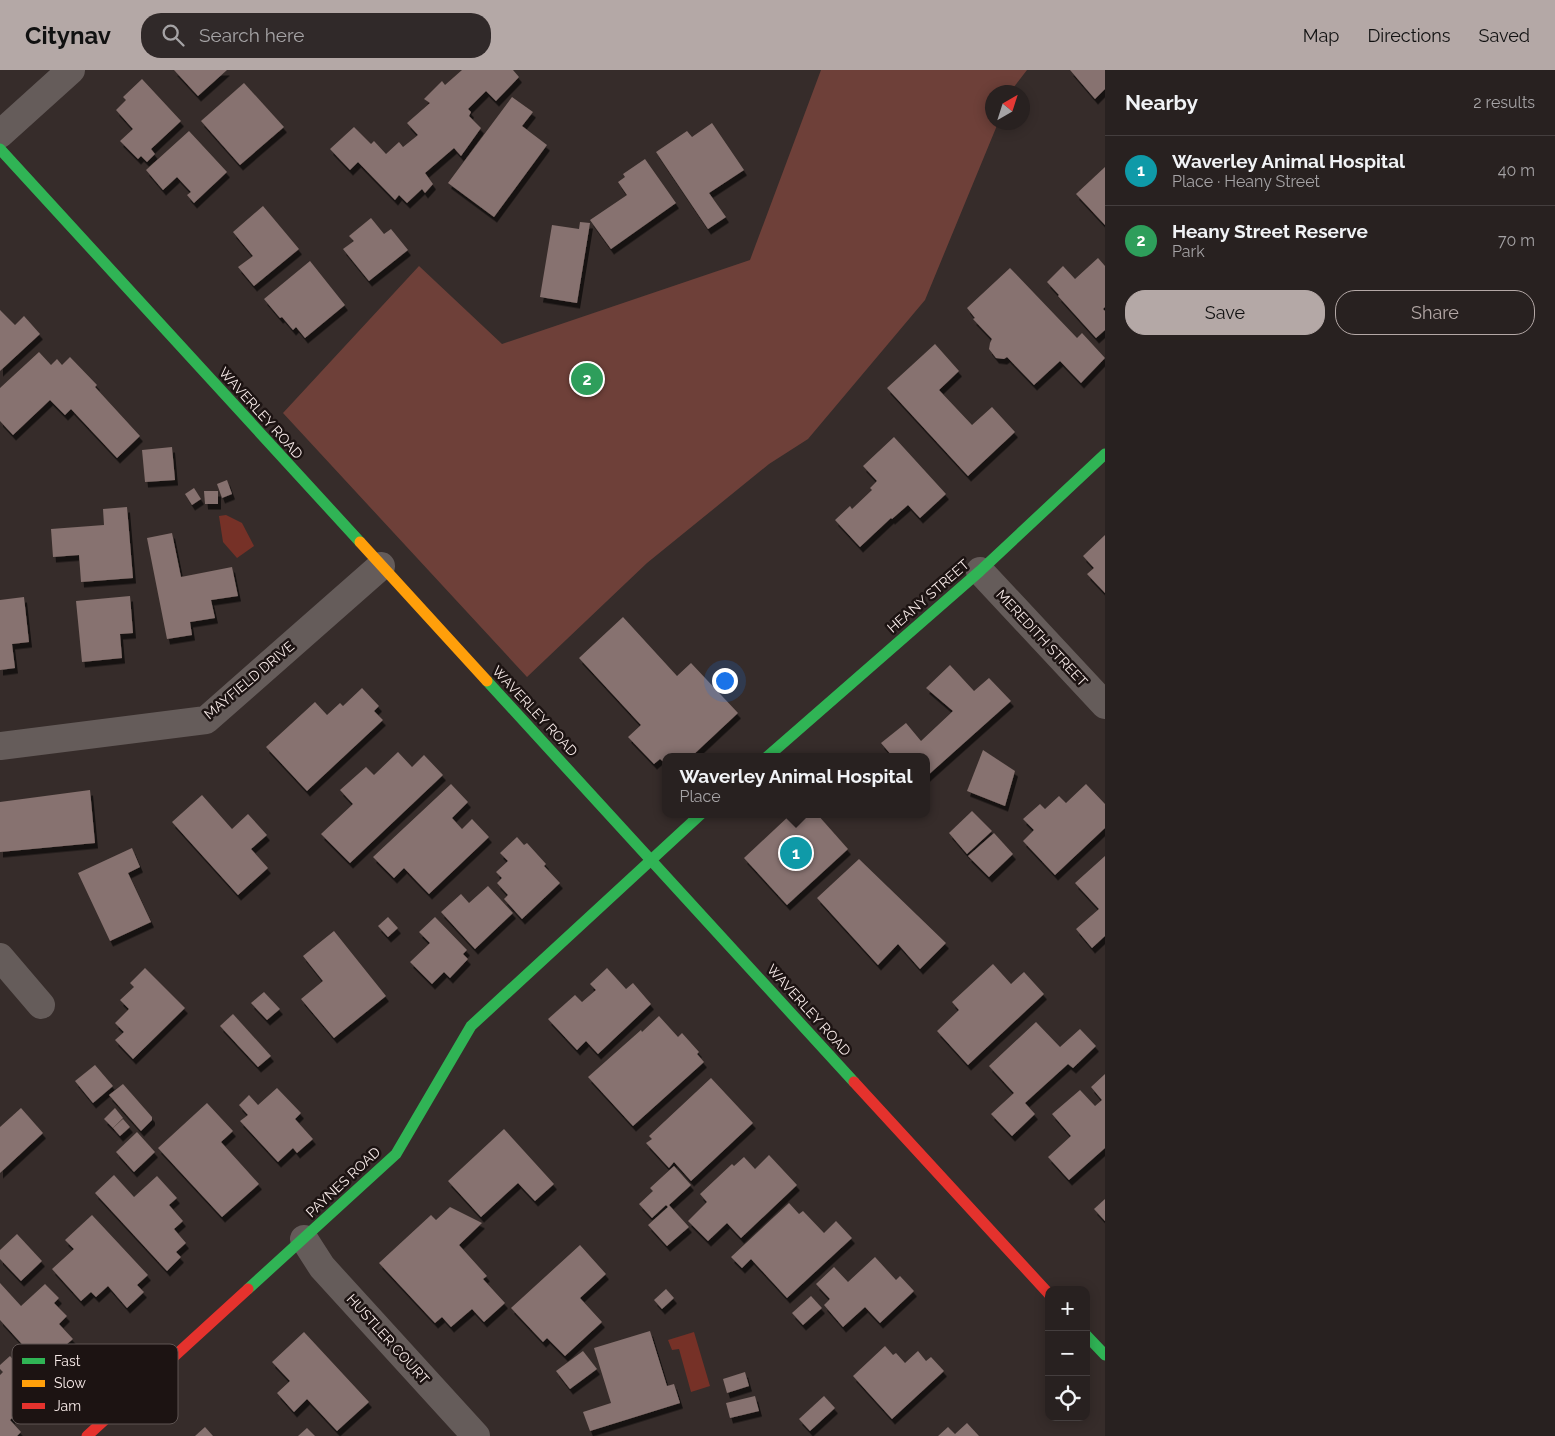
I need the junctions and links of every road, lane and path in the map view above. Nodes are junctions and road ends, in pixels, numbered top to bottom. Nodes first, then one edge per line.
1 (71, 70) edge
2 (0, 134) edge
3 (0, 149) edge
4 (1105, 454) edge
5 (381, 566) junction
6 (980, 571) junction
7 (1105, 704) edge
8 (0, 746) edge
9 (772, 753) edge
10 (697, 818) edge
11 (651, 859) junction
12 (0, 957) edge
13 (41, 1004) dead end
14 (304, 1239) junction
15 (1045, 1290) edge
16 (1090, 1339) edge
17 (178, 1353) edge
18 (1105, 1355) edge
19 (100, 1424) edge
20 (87, 1436) edge
21 (476, 1436) edge

1 - 2 street
3 - 5 main road, WAVERLEY ROAD
4 - 6 main road, HEANY STREET
5 - 8 street, MAYFIELD DRIVE
5 - 11 main road, WAVERLEY ROAD
6 - 7 street, MEREDITH STREET
6 - 9 main road, HEANY STREET
10 - 11 main road
11 - 14 main road, PAYNES ROAD
11 - 15 main road, WAVERLEY ROAD
12 - 13 street
14 - 17 main road, PAYNES ROAD
14 - 21 street, HUSTLER COURT
16 - 18 main road
19 - 20 main road, PAYNES ROAD

